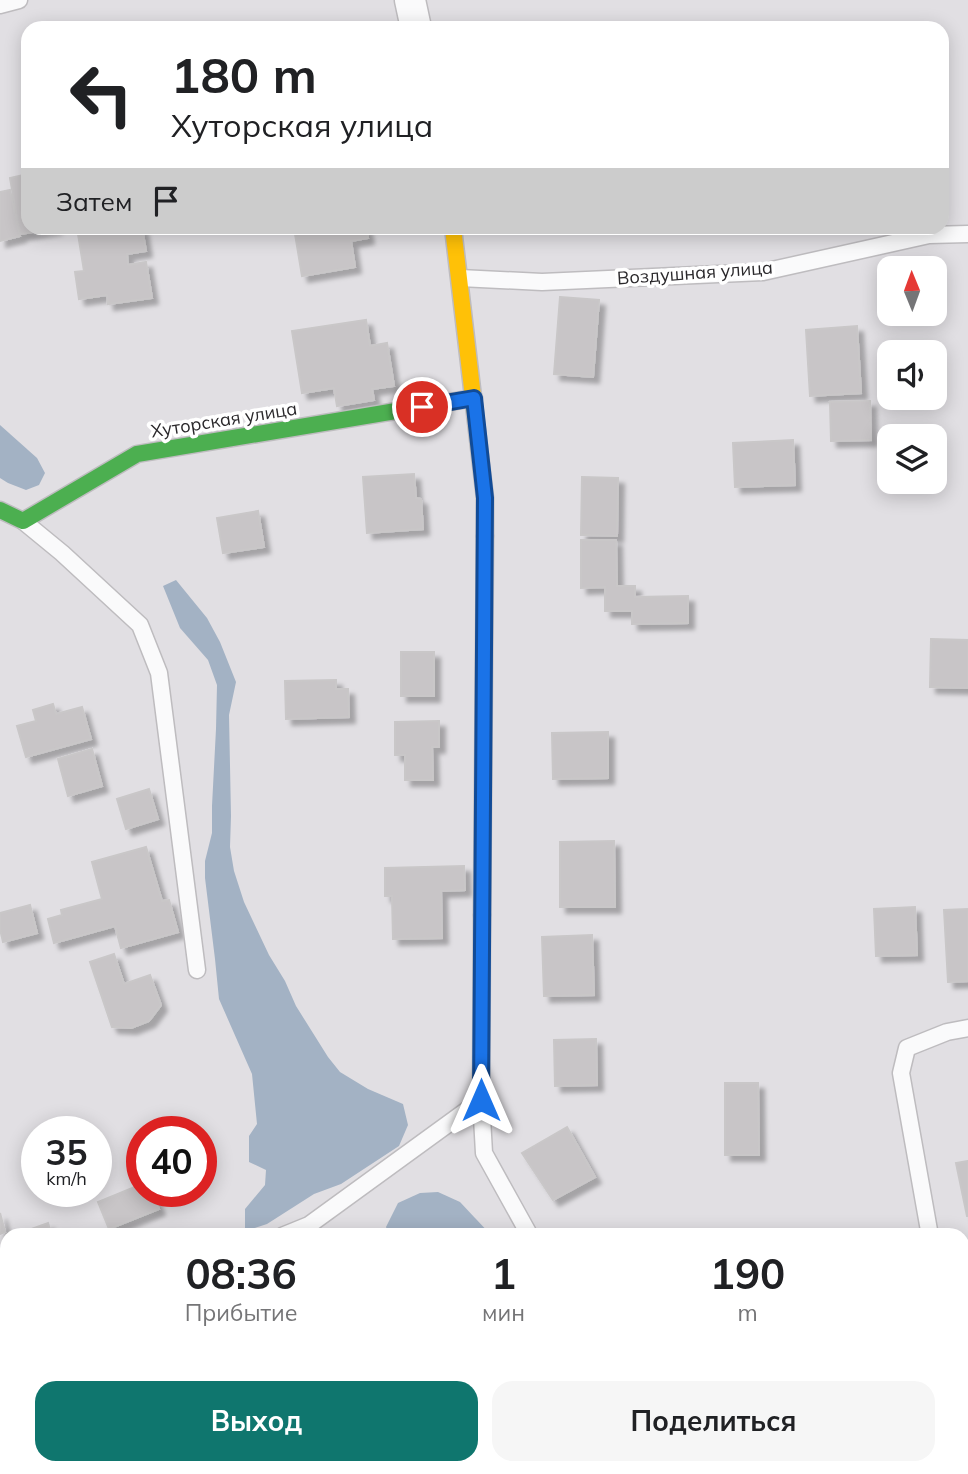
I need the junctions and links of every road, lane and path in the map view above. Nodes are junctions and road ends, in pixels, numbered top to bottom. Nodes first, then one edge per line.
1 (19, 0) edge
2 (410, 0) edge
3 (0, 5) edge
4 (414, 21) edge
5 (949, 234) edge
6 (968, 234) edge
7 (454, 235) edge
8 (929, 235) edge
9 (460, 278) junction
10 (474, 398) junction
11 (0, 510) edge
12 (23, 522) junction
13 (197, 970) dead end
14 (968, 1028) edge
15 (481, 1100) junction
16 (302, 1228) edge
17 (526, 1228) edge
18 (929, 1228) edge

1 - 3 lane
2 - 4 street
5 - 6 lane, Воздушная улица
7 - 9 street
8 - 9 lane, Воздушная улица
9 - 10 street
10 - 12 street, Хуторская улица
10 - 15 street
11 - 12 street
12 - 13 lane
14 - 18 lane
15 - 16 lane
15 - 17 lane

